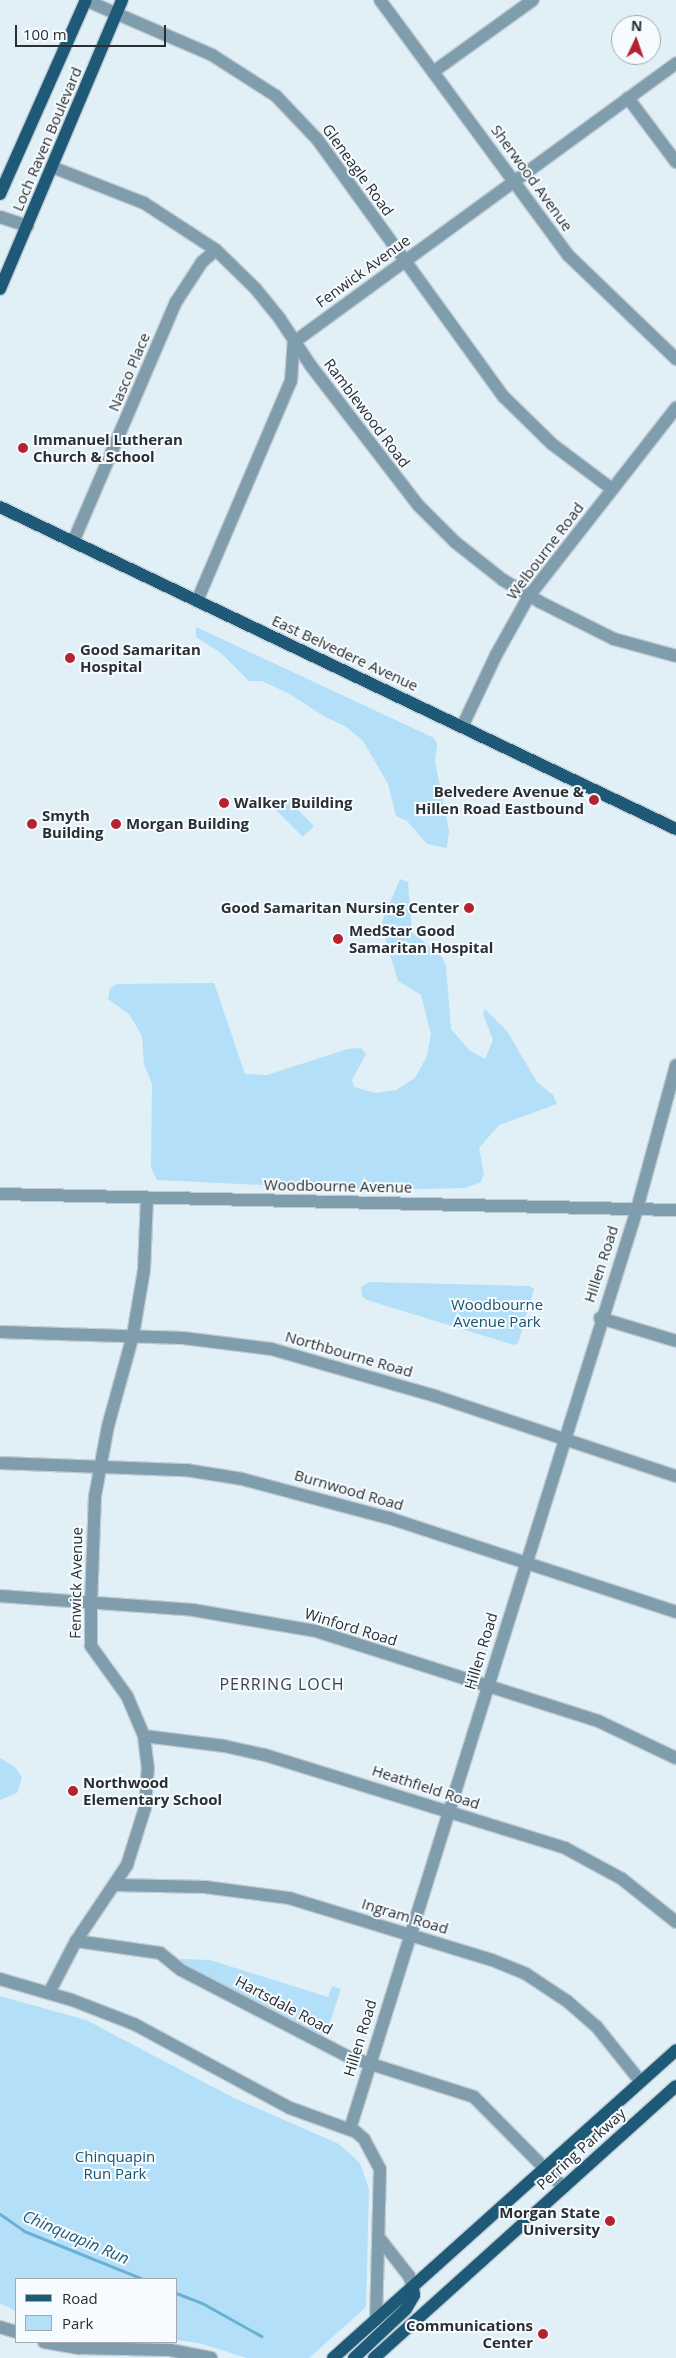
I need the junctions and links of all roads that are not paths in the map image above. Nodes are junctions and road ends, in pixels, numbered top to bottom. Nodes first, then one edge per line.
1 (86, 0) edge
2 (122, 0) edge
3 (380, 0) edge
4 (533, 0) edge
5 (116, 16) junction
6 (676, 64) edge
7 (433, 72) junction
8 (628, 98) junction
9 (676, 162) edge
10 (52, 167) junction
11 (514, 183) junction
12 (0, 194) edge
13 (0, 217) edge
14 (28, 226) junction
15 (216, 250) junction
16 (404, 263) junction
17 (0, 290) edge
18 (294, 342) junction
19 (676, 359) edge
20 (676, 408) edge
21 (612, 489) junction
22 (0, 507) edge
23 (73, 542) junction
24 (529, 596) junction
25 (197, 601) junction
26 (676, 656) edge
27 (462, 727) junction
28 (676, 829) edge
29 (676, 1065) edge
30 (0, 1194) edge
31 (147, 1198) junction
32 (637, 1209) junction
33 (676, 1210) edge
34 (600, 1318) junction
35 (0, 1332) edge
36 (134, 1335) junction
37 (676, 1341) edge
38 (564, 1439) junction
39 (0, 1463) edge
40 (100, 1465) junction
41 (676, 1476) edge
42 (526, 1562) junction
43 (0, 1596) edge
44 (91, 1604) junction
45 (676, 1612) edge
46 (487, 1686) junction
47 (144, 1736) junction
48 (676, 1758) edge
49 (448, 1812) junction
50 (116, 1885) junction
51 (676, 1922) edge
52 (409, 1934) junction
53 (76, 1941) junction
54 (0, 1979) edge
55 (49, 1993) junction
56 (676, 2050) edge
57 (370, 2062) junction
58 (640, 2082) junction
59 (676, 2086) edge
60 (350, 2129) junction
61 (543, 2170) junction
62 (563, 2187) junction
63 (380, 2239) junction
64 (413, 2287) junction
65 (376, 2320) junction
66 (0, 2327) edge
67 (15, 2332) edge
68 (50, 2343) edge
69 (211, 2358) edge
70 (332, 2358) edge
71 (354, 2358) edge
72 (374, 2358) edge

1 - 5 street, Gleneagle Road
1 - 12 main road, Loch Raven Boulevard
2 - 5 main road, Loch Raven Boulevard
3 - 7 street, Sherwood Avenue
4 - 7 street
5 - 10 main road, Loch Raven Boulevard
5 - 16 street, Gleneagle Road
6 - 8 street, Fenwick Avenue
7 - 11 street, Sherwood Avenue
8 - 9 street
8 - 11 street, Fenwick Avenue
10 - 14 main road, Loch Raven Boulevard
10 - 15 street, Ramblewood Road
11 - 16 street, Fenwick Avenue
11 - 19 street, Sherwood Avenue
13 - 14 street
14 - 17 main road, Loch Raven Boulevard
15 - 18 street, Ramblewood Road
15 - 23 street, Nasco Place
16 - 18 street, Fenwick Avenue
16 - 21 street, Gleneagle Road
18 - 24 street, Ramblewood Road
18 - 25 street
20 - 21 street, Welbourne Road
21 - 24 street, Welbourne Road
22 - 23 main road, East Belvedere Avenue
23 - 25 main road, East Belvedere Avenue
24 - 26 street, Ramblewood Road
24 - 27 street, Welbourne Road
25 - 27 main road, East Belvedere Avenue
27 - 28 main road, East Belvedere Avenue
29 - 32 street, Hillen Road
30 - 31 street, Woodbourne Avenue
31 - 32 street, Woodbourne Avenue
31 - 36 street, Fenwick Avenue
32 - 33 street, Woodbourne Avenue
32 - 34 street, Hillen Road
34 - 37 street
34 - 38 street, Hillen Road
35 - 36 street, Northbourne Road
36 - 38 street, Northbourne Road
36 - 40 street, Fenwick Avenue
38 - 41 street, Northbourne Road
38 - 42 street, Hillen Road
39 - 40 street, Burnwood Road
40 - 42 street, Burnwood Road
40 - 44 street, Fenwick Avenue
42 - 45 street, Burnwood Road
42 - 46 street, Hillen Road
43 - 44 street, Winford Road
44 - 46 street, Winford Road
44 - 47 street, Fenwick Avenue
46 - 48 street, Winford Road
46 - 49 street, Hillen Road
47 - 49 street, Heathfield Road
47 - 50 street, Fenwick Avenue
49 - 51 street, Heathfield Road
49 - 52 street, Hillen Road
50 - 52 street, Ingram Road
50 - 53 street, Fenwick Avenue
52 - 57 street, Hillen Road
52 - 58 street, Ingram Road
53 - 55 street, Fenwick Avenue
53 - 57 street, Hartsdale Road
54 - 55 street
55 - 60 street
56 - 58 main road, Perring Parkway
57 - 60 street, Hillen Road
57 - 61 street, Hartsdale Road
58 - 61 main road, Perring Parkway
59 - 62 main road, Perring Parkway
60 - 63 street
61 - 62 street, Hartsdale Road
61 - 64 main road, Perring Parkway
62 - 72 main road, Perring Parkway
63 - 64 street
63 - 65 street
64 - 65 main road, Perring Parkway
64 - 71 main road
65 - 70 main road
66 - 67 street
68 - 69 street

